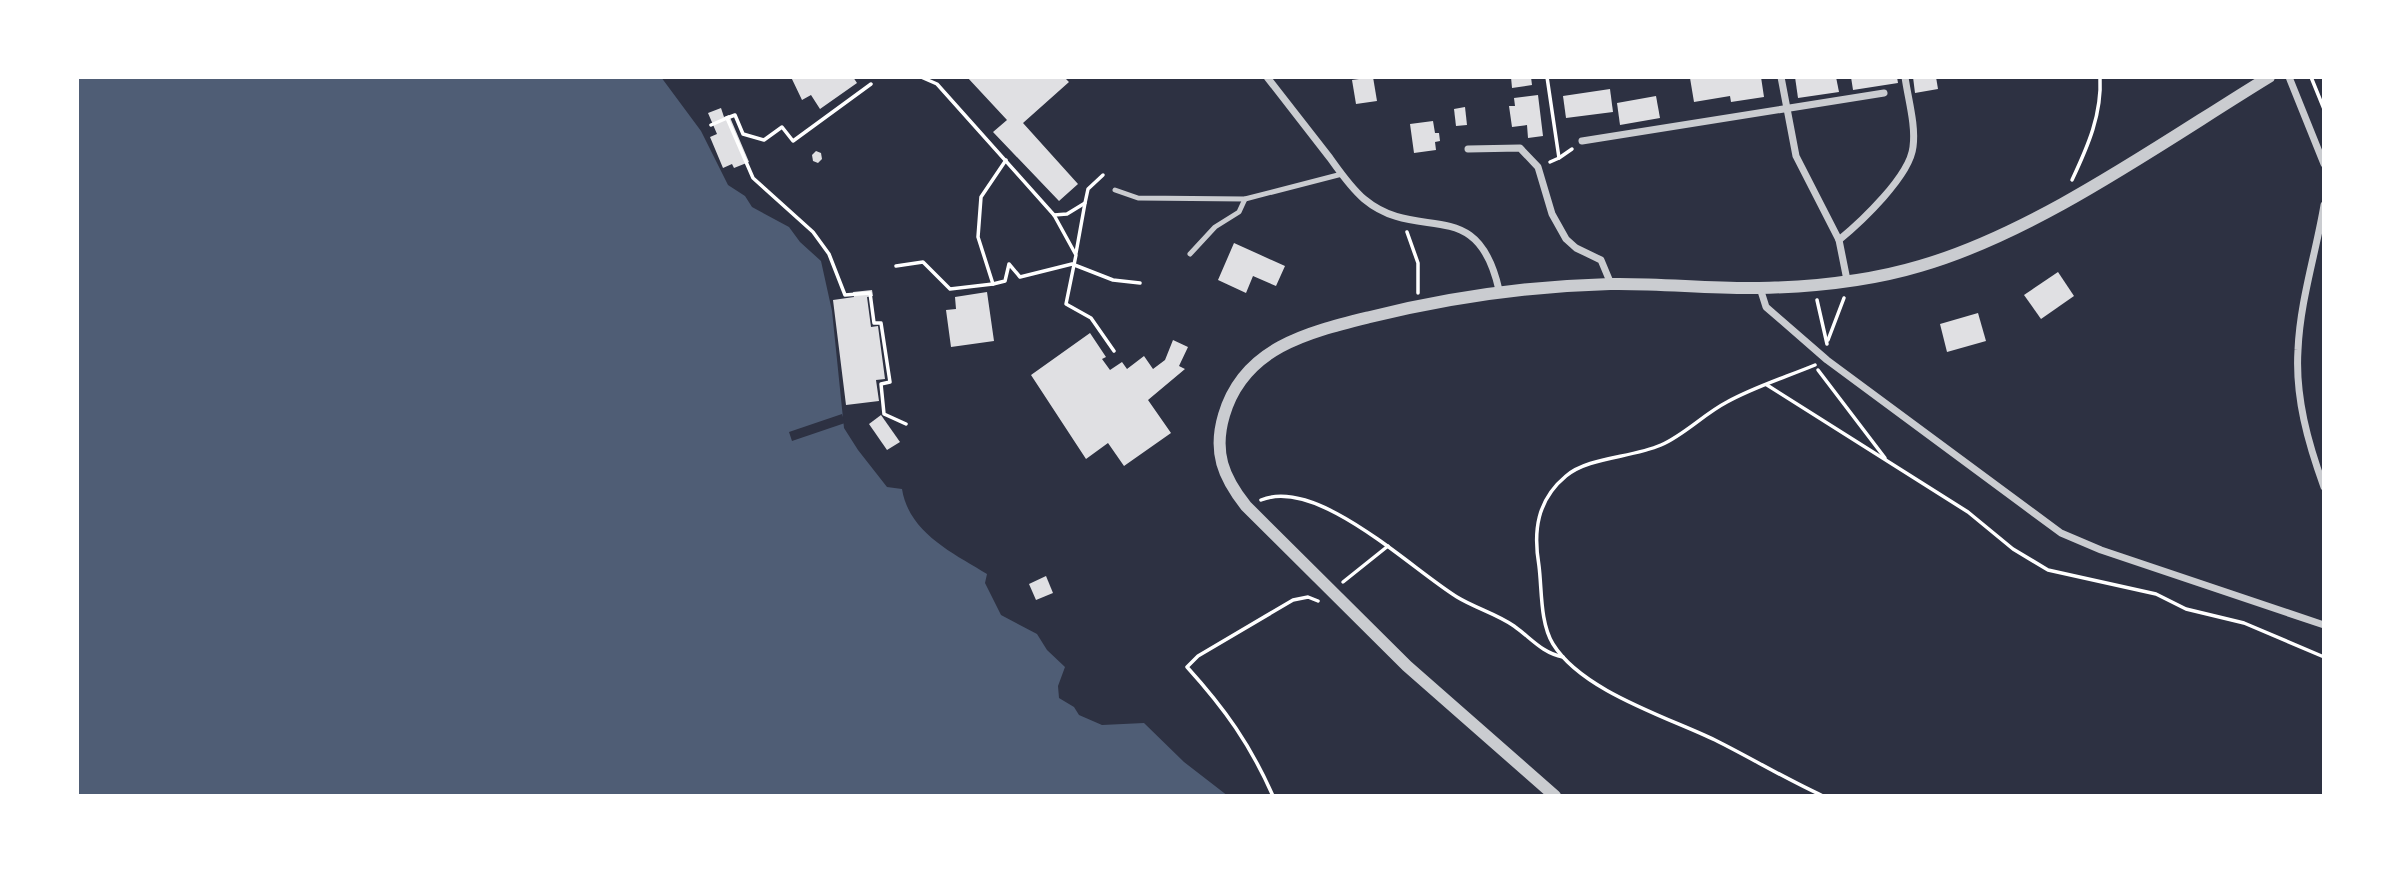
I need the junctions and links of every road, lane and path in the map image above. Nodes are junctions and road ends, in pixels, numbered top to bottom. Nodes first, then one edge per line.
1 (921, 77) edge
2 (1267, 77) edge
3 (1547, 77) edge
4 (1781, 77) edge
5 (1905, 77) edge
6 (2100, 77) edge
7 (2269, 77) edge
8 (2289, 77) edge
9 (2311, 77) edge
10 (871, 84) dead end
11 (1884, 93) dead end
12 (2324, 109) edge
13 (1787, 111) junction
14 (727, 118) junction
15 (711, 125) dead end
16 (1582, 141) dead end
17 (1468, 149) dead end
18 (1006, 160) junction
19 (2324, 164) edge
20 (1538, 167) junction
21 (1342, 174) junction
22 (1103, 176) dead end
23 (1115, 190) dead end
24 (1245, 199) junction
25 (1085, 203) junction
26 (2060, 204) junction
27 (2324, 205) edge
28 (1054, 215) junction
29 (1401, 216) junction
30 (1839, 240) junction
31 (1190, 254) dead end
32 (1076, 255) junction
33 (1072, 264) junction
34 (896, 266) dead end
35 (1847, 280) junction
36 (1140, 283) dead end
37 (992, 284) junction
38 (1611, 284) junction
39 (1760, 288) junction
40 (1499, 290) junction
41 (1844, 297) dead end
42 (1817, 298) dead end
43 (1417, 305) junction
44 (1827, 342) junction
45 (1114, 351) dead end
46 (1827, 360) junction
47 (1814, 365) junction
48 (1767, 385) junction
49 (906, 424) dead end
50 (1889, 463) junction
51 (2324, 488) edge
52 (1246, 506) junction
53 (1388, 546) junction
54 (1342, 583) dead end
55 (1315, 599) dead end
56 (2324, 625) edge
57 (1564, 657) junction
58 (2324, 657) edge
59 (1273, 796) edge
60 (1555, 796) edge
61 (1823, 796) edge

1 - 18 path
2 - 21 street
3 - 20 path
4 - 13 street
5 - 30 street
6 - 26 path
7 - 26 street
8 - 19 street
9 - 12 path
10 - 14 path
11 - 13 street
13 - 16 street
13 - 30 street
14 - 15 path
14 - 49 path
17 - 20 street
18 - 28 path
18 - 37 path
20 - 38 street
21 - 24 lane
21 - 29 street
22 - 25 path
23 - 24 lane
24 - 31 lane
25 - 28 path
25 - 32 path
26 - 35 street
27 - 51 street
28 - 32 path
29 - 40 street
29 - 43 path
30 - 35 street
32 - 33 path
33 - 36 path
33 - 37 path
33 - 45 path
34 - 37 path
35 - 39 street
38 - 39 street
38 - 40 street
39 - 46 street
40 - 43 street
41 - 44 path
42 - 44 path
43 - 52 street
44 - 46 path
46 - 47 path
46 - 56 street
47 - 48 path
47 - 50 path
48 - 50 path
48 - 57 path
50 - 58 path
52 - 53 path
52 - 60 street
53 - 54 path
53 - 57 path
55 - 59 path
57 - 61 path

